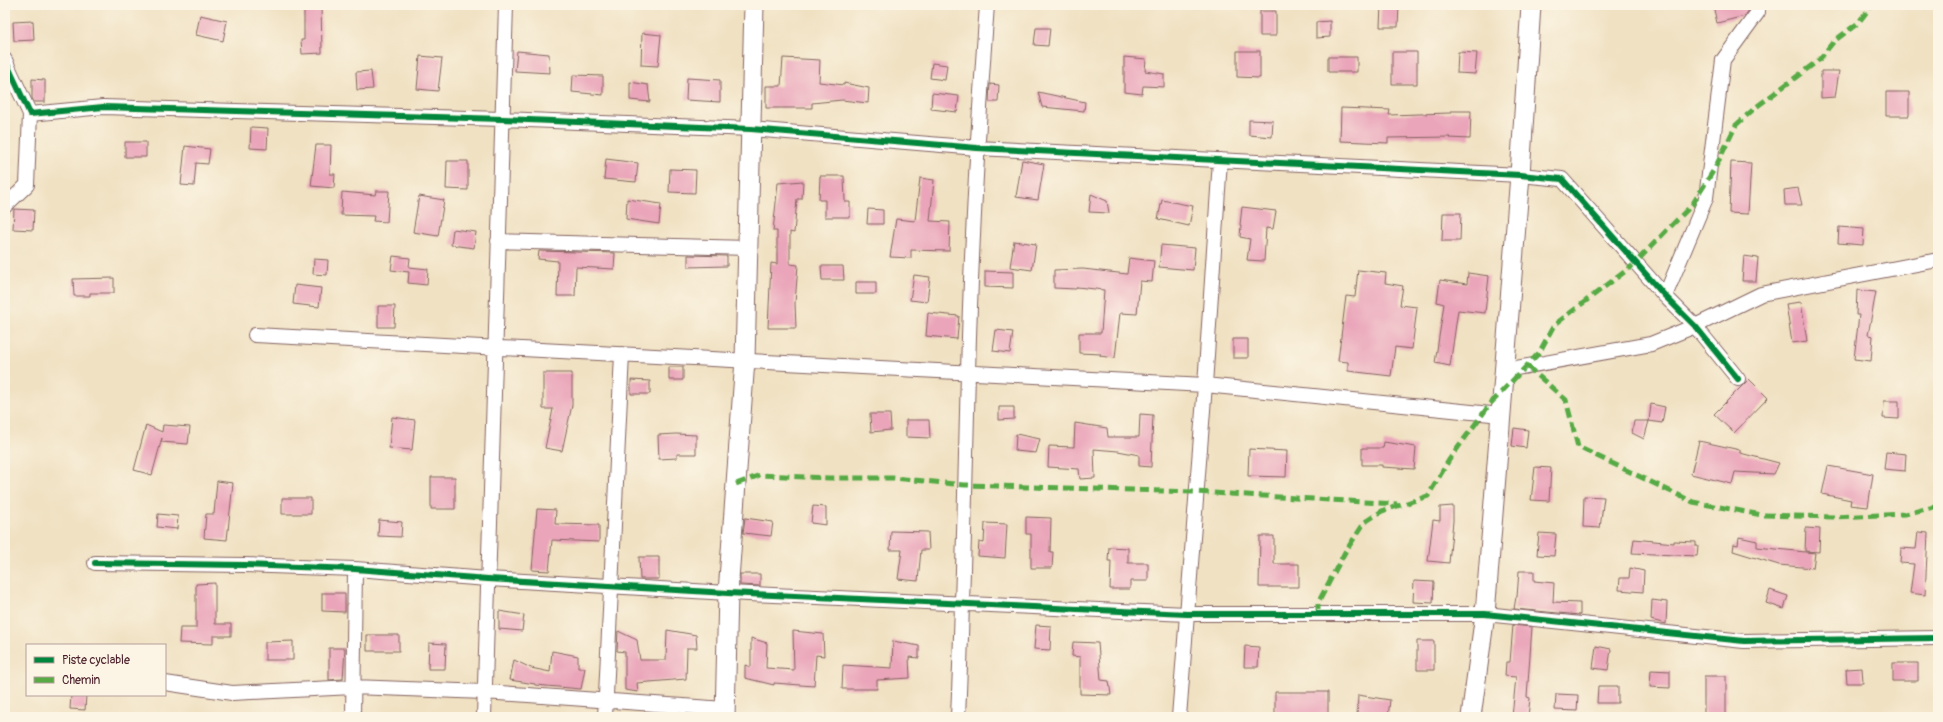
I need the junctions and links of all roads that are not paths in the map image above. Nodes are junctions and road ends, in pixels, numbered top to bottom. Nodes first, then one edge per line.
1 (506, 5) edge
2 (754, 5) edge
3 (987, 5) edge
4 (1531, 5) edge
5 (1757, 5) edge
6 (5, 60) edge
7 (30, 114) junction
8 (502, 119) junction
9 (751, 129) junction
10 (977, 148) junction
11 (1220, 160) junction
12 (1520, 174) junction
13 (5, 206) edge
14 (498, 241) junction
15 (748, 248) junction
16 (1938, 260) edge
17 (1665, 296) junction
18 (1695, 326) junction
19 (256, 335) dead end
20 (495, 347) junction
21 (622, 354) junction
22 (745, 360) junction
23 (1505, 370) junction
24 (968, 372) junction
25 (1738, 379) dead end
26 (1205, 385) junction
27 (1501, 415) junction
28 (95, 563) dead end
29 (355, 569) junction
30 (488, 579) junction
31 (610, 586) junction
32 (728, 593) junction
33 (963, 603) junction
34 (1187, 614) junction
35 (1485, 614) junction
36 (1938, 638) edge
37 (166, 683) edge
38 (353, 687) junction
39 (485, 692) junction
40 (606, 701) junction
41 (725, 713) edge
42 (353, 717) edge
43 (484, 717) edge
44 (605, 717) edge
45 (958, 717) edge
46 (1179, 717) edge
47 (1471, 717) edge

1 - 8 street
2 - 9 street
3 - 10 street
4 - 12 street
5 - 17 street
6 - 7 street
7 - 8 street
7 - 13 street
8 - 9 street
8 - 14 street
9 - 10 street
9 - 15 street
10 - 11 street
10 - 24 street
11 - 12 street
11 - 26 street
12 - 17 street
12 - 23 street
14 - 15 street
14 - 20 street
15 - 22 street
16 - 18 street
17 - 18 street
18 - 23 street
18 - 25 street
19 - 20 street
20 - 21 street
20 - 30 street
21 - 22 street
21 - 31 street
22 - 24 street
22 - 32 street
23 - 27 street
24 - 26 street
24 - 33 street
26 - 27 street
26 - 34 street
27 - 35 street
28 - 29 street
29 - 30 street
29 - 38 street
30 - 31 street
30 - 39 street
31 - 32 street
31 - 40 street
32 - 33 street
32 - 41 street
33 - 34 street
33 - 45 street
34 - 35 street
34 - 46 street
35 - 36 street
35 - 47 street
37 - 38 street
38 - 39 street
38 - 42 street
39 - 40 street
39 - 43 street
40 - 41 street
40 - 44 street

